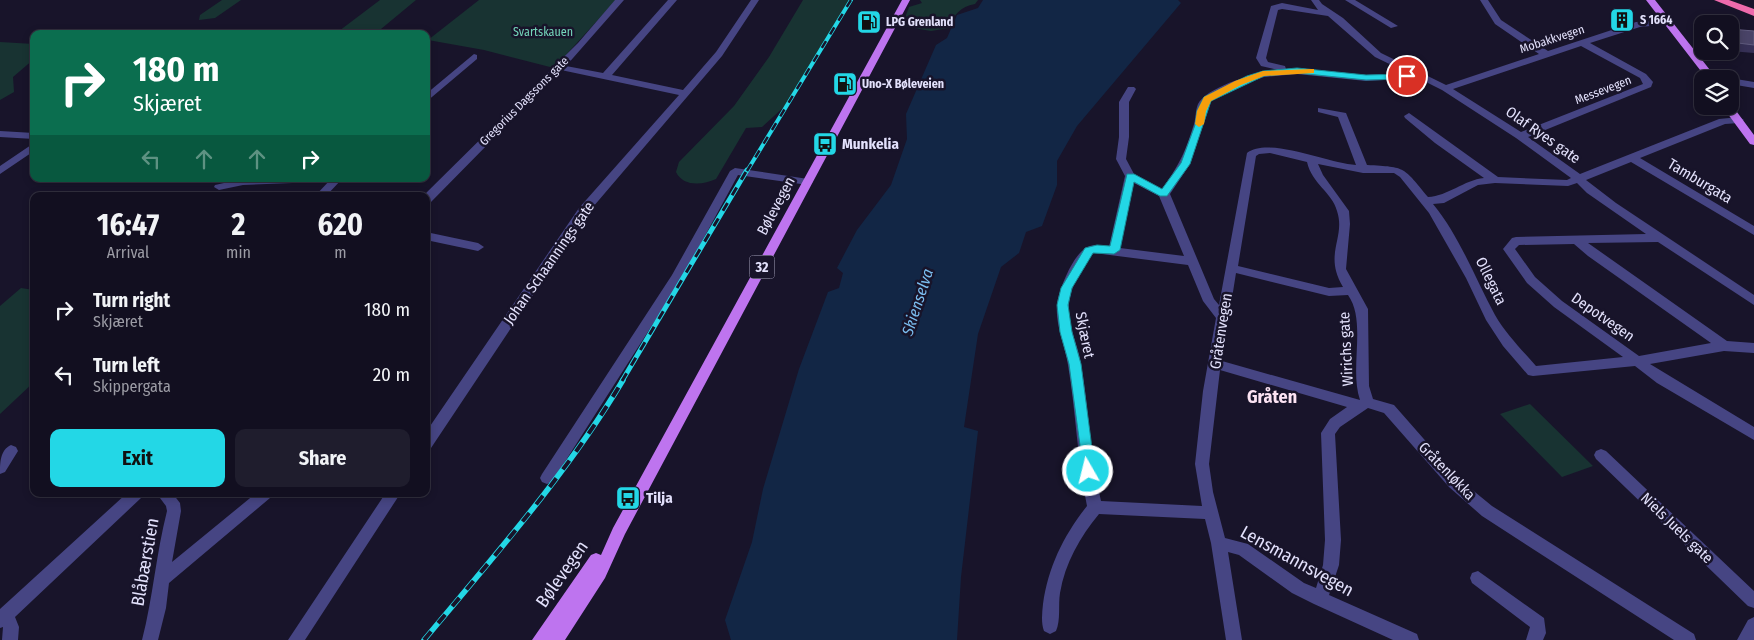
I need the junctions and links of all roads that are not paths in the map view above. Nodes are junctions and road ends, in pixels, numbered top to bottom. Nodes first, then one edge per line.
1 (620, 0) edge
2 (673, 0) edge
3 (755, 0) edge
4 (906, 0) edge
5 (1315, 0) edge
6 (1349, 0) edge
7 (1484, 0) edge
8 (1644, 0) edge
9 (1650, 0) edge
10 (1719, 0) edge
11 (1726, 0) edge
12 (1754, 11) edge
13 (1332, 14) junction
14 (1664, 22) junction
15 (1394, 26) dead end
16 (1582, 43) junction
17 (1546, 54) junction
18 (474, 56) dead end
19 (559, 67) junction
20 (1704, 70) edge
21 (1297, 71) junction
22 (607, 75) junction
23 (1417, 76) junction
24 (1739, 83) edge
25 (1754, 84) edge
26 (1445, 88) junction
27 (1131, 89) dead end
28 (685, 93) junction
29 (430, 95) edge
30 (1322, 110) dead end
31 (1735, 115) edge
32 (1736, 115) edge
33 (1409, 116) dead end
34 (1738, 119) junction
35 (0, 134) edge
36 (30, 135) edge
37 (1520, 136) junction
38 (1754, 142) edge
39 (30, 149) edge
40 (1256, 151) joint
41 (1631, 157) junction
42 (1312, 159) junction
43 (1363, 170) junction
44 (0, 171) edge
45 (1130, 176) junction
46 (1578, 179) junction
47 (1495, 180) junction
48 (243, 182) edge
49 (334, 182) edge
50 (808, 182) junction
51 (219, 187) dead end
52 (324, 192) edge
53 (1164, 194) junction
54 (430, 196) edge
55 (1426, 201) junction
56 (1754, 231) edge
57 (430, 237) edge
58 (1661, 238) junction
59 (1578, 241) junction
60 (478, 247) dead end
61 (1114, 250) junction
62 (1191, 261) junction
63 (1231, 268) junction
64 (1350, 291) junction
65 (1754, 301) edge
66 (1222, 318) junction
67 (1724, 346) junction
68 (1754, 348) edge
69 (1637, 361) junction
70 (1216, 364) junction
71 (1364, 404) junction
72 (1754, 434) edge
73 (430, 435) edge
74 (11, 451) dead end
75 (1601, 455) dead end
76 (0, 468) edge
77 (547, 478) dead end
78 (131, 497) edge
79 (167, 497) edge
80 (261, 497) edge
81 (391, 497) edge
82 (1095, 507) junction
83 (1210, 513) junction
84 (618, 533) junction
85 (1219, 543) junction
86 (1478, 578) dead end
87 (162, 579) junction
88 (1320, 599) junction
89 (1754, 601) edge
90 (1, 618) edge
91 (1754, 625) edge
92 (1050, 626) dead end
93 (10, 640) edge
94 (150, 640) edge
95 (296, 640) edge
96 (540, 640) edge
97 (555, 640) edge
98 (1234, 640) edge
99 (1411, 640) edge
100 (1534, 640) edge
101 (1688, 640) edge
102 (1745, 640) edge

1 - 19 street, Gregorius Dagssons gate
2 - 22 street
3 - 28 street, Johan Schaannings gate
4 - 50 main road, Bølevegen / 32
5 - 13 street, Olaf Ryes gate
6 - 15 street
7 - 17 street
8 - 14 main road
9 - 14 main road
10 - 12 highway
11 - 12 highway
13 - 21 street
13 - 23 street, Olaf Ryes gate
14 - 16 street, Mobakkvegen
14 - 20 main road
16 - 17 street, Mobakkvegen
16 - 37 street, Messevegen
17 - 26 street, Mobakkvegen
18 - 29 street
19 - 22 street
19 - 54 street, Gregorius Dagssons gate
21 - 23 street
21 - 53 street
22 - 28 street
23 - 26 street, Olaf Ryes gate
24 - 25 street
26 - 37 street, Olaf Ryes gate
27 - 45 street
28 - 73 street, Johan Schaannings gate
30 - 43 street
31 - 34 main road
32 - 34 main road
33 - 47 street
34 - 38 main road
34 - 41 street, Tamburgata
35 - 36 street
37 - 46 street, Olaf Ryes gate
39 - 44 street
40 - 42 street, Ollegata
40 - 63 street, Gråtenvegen
41 - 46 street, Tamburgata
41 - 56 street, Tamburgata
42 - 43 street, Ollegata
42 - 64 street, Wirichs gate
43 - 55 street, Ollegata
45 - 53 street
45 - 61 street
46 - 47 street, Tamburgata
46 - 58 street, Olaf Ryes gate
47 - 55 street, Tamburgata
48 - 51 street
49 - 52 street
50 - 77 street
50 - 84 main road, Bølevegen / 32
53 - 62 street
55 - 69 street, Ollegata
57 - 60 street
58 - 59 street, Depotvegen
58 - 65 street, Olaf Ryes gate
59 - 67 street
59 - 69 street, Depotvegen
61 - 62 street
61 - 82 street, Skjæret
62 - 66 street
63 - 64 street
63 - 66 street, Gråtenvegen
64 - 71 street, Wirichs gate
66 - 70 street, Gråtenvegen
67 - 68 street
67 - 69 street
69 - 72 street, Depotvegen
70 - 71 street, Gråtenløkka
70 - 83 street, Gråtenvegen
71 - 88 street
71 - 101 street, Gråtenløkka
74 - 76 street
75 - 89 street, Niels Juels gate
78 - 90 street
79 - 87 street, Blåbærstien
80 - 87 street
81 - 95 street
82 - 83 street
82 - 92 street
83 - 85 street, Gråtenvegen
84 - 96 main road, Bølevegen / 32
84 - 97 main road, Bølevegen / 32
85 - 88 street, Lensmannsvegen
85 - 98 street, Gråtenvegen
86 - 100 street
87 - 94 street, Blåbærstien
88 - 99 street, Lensmannsvegen
90 - 93 street
91 - 102 street

